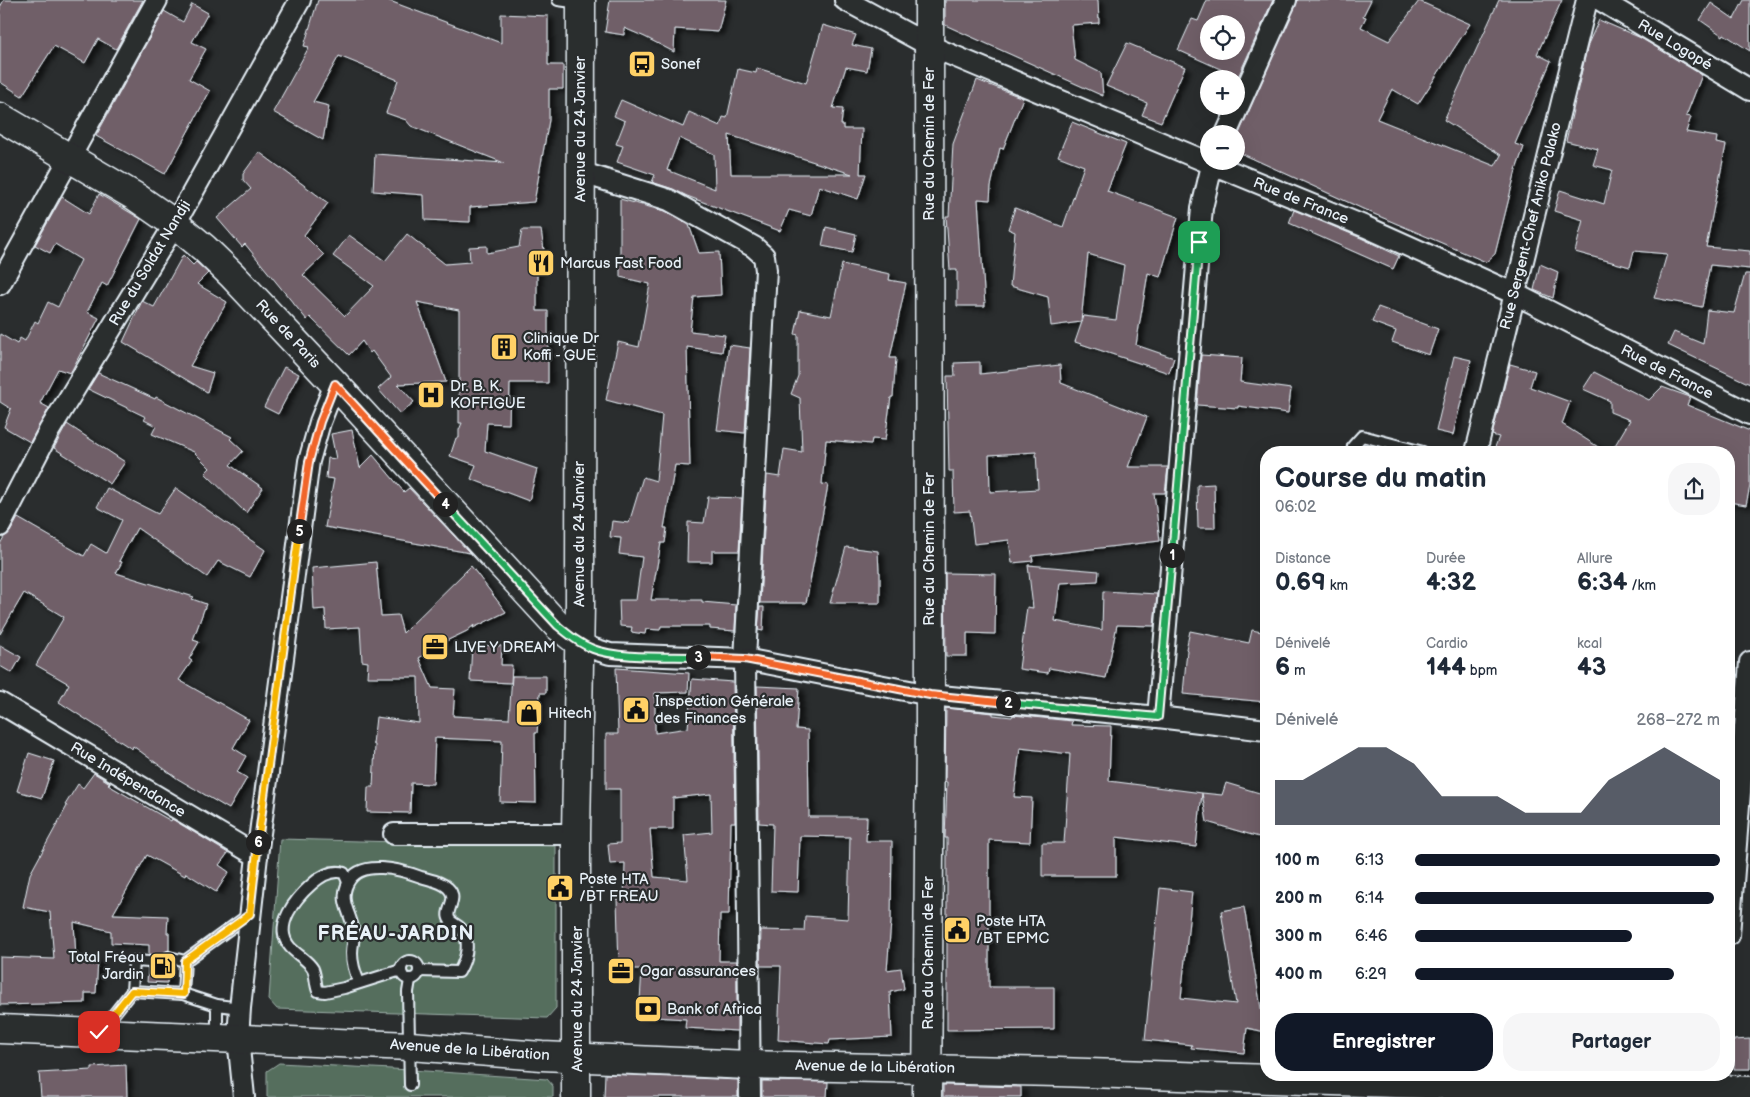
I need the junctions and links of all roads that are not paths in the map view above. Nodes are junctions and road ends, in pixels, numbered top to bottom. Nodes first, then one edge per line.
1 (157, 0) edge
2 (300, 0) edge
3 (845, 0) edge
4 (929, 0) edge
5 (1286, 0) edge
6 (1587, 0) edge
7 (1600, 0) edge
8 (573, 1) edge
9 (930, 46) junction
10 (1750, 90) edge
11 (0, 117) edge
12 (1230, 125) edge
13 (70, 158) junction
14 (1200, 158) edge
15 (1210, 170) edge
16 (1229, 170) edge
17 (580, 172) junction
18 (175, 224) junction
19 (0, 284) edge
20 (1515, 294) junction
21 (335, 384) junction
22 (1750, 414) edge
23 (1353, 446) edge
24 (1400, 446) edge
25 (1477, 446) edge
26 (0, 526) edge
27 (578, 642) junction
28 (745, 659) junction
29 (1750, 662) edge
30 (930, 695) junction
31 (0, 703) edge
32 (1158, 717) junction
33 (1260, 729) edge
34 (1739, 794) edge
35 (394, 834) dead end
36 (576, 834) junction
37 (1735, 850) edge
38 (256, 856) junction
39 (348, 882) junction
40 (250, 914) junction
41 (169, 957) dead end
42 (185, 961) junction
43 (149, 962) dead end
44 (401, 970) junction
45 (420, 970) junction
46 (410, 980) junction
47 (359, 982) junction
48 (132, 991) junction
49 (184, 994) junction
50 (217, 1005) junction
51 (240, 1008) junction
52 (0, 1029) edge
53 (99, 1032) junction
54 (228, 1038) junction
55 (410, 1046) junction
56 (577, 1057) junction
57 (750, 1065) junction
58 (928, 1068) junction
59 (1326, 1084) edge
60 (410, 1085) dead end
61 (1718, 1087) edge
62 (1750, 1091) edge
63 (244, 1097) edge
64 (576, 1097) edge
65 (750, 1097) edge
66 (927, 1097) edge

1 - 13 street
2 - 18 street, Rue du Soldat Nandji
3 - 9 street, Rue de France
4 - 9 street, Rue du Chemin de Fer
5 - 12 street
6 - 20 street, Rue Sergent-Chef Aniko Palako
7 - 10 street, Rue Logopé
8 - 17 street, Avenue du 24 Janvier
9 - 14 street, Rue de France
9 - 30 street, Rue du Chemin de Fer
11 - 13 street, Rue de Paris
13 - 18 street, Rue de Paris
13 - 19 street
15 - 32 street
16 - 20 street, Rue de France
17 - 27 street, Avenue du 24 Janvier
17 - 28 street
18 - 21 street, Rue de Paris
18 - 26 street, Rue du Soldat Nandji
20 - 22 street, Rue de France
20 - 25 street, Rue Sergent-Chef Aniko Palako
21 - 27 street, Rue de Paris
21 - 38 street
23 - 24 lane
27 - 28 street
27 - 36 street, Avenue du 24 Janvier
28 - 30 street
28 - 57 street
29 - 34 street
30 - 32 street
30 - 58 street, Rue du Chemin de Fer
31 - 38 street, Rue Indépendance
32 - 33 street
34 - 37 street
35 - 36 street
36 - 56 street, Avenue du 24 Janvier
38 - 40 street
39 - 45 lane
39 - 47 lane
39 - 47 lane
40 - 42 lane
40 - 51 street
41 - 42 lane
42 - 49 lane
43 - 48 lane
44 - 45 lane
44 - 46 lane
44 - 47 lane
45 - 46 lane
46 - 55 lane
48 - 49 lane
48 - 53 lane
49 - 50 lane
50 - 51 lane
50 - 54 lane
51 - 54 street
52 - 53 street, Avenue de la Libération
53 - 54 street, Avenue de la Libération
54 - 55 street, Avenue de la Libération
54 - 63 street
55 - 56 street, Avenue de la Libération
55 - 60 lane
56 - 57 street, Avenue de la Libération
56 - 64 street, Avenue du 24 Janvier
57 - 58 street, Avenue de la Libération
57 - 65 street
58 - 59 street, Avenue de la Libération
58 - 66 street, Rue du Chemin de Fer
59 - 61 street, Avenue de la Libération
61 - 62 street, Avenue de la Libération

